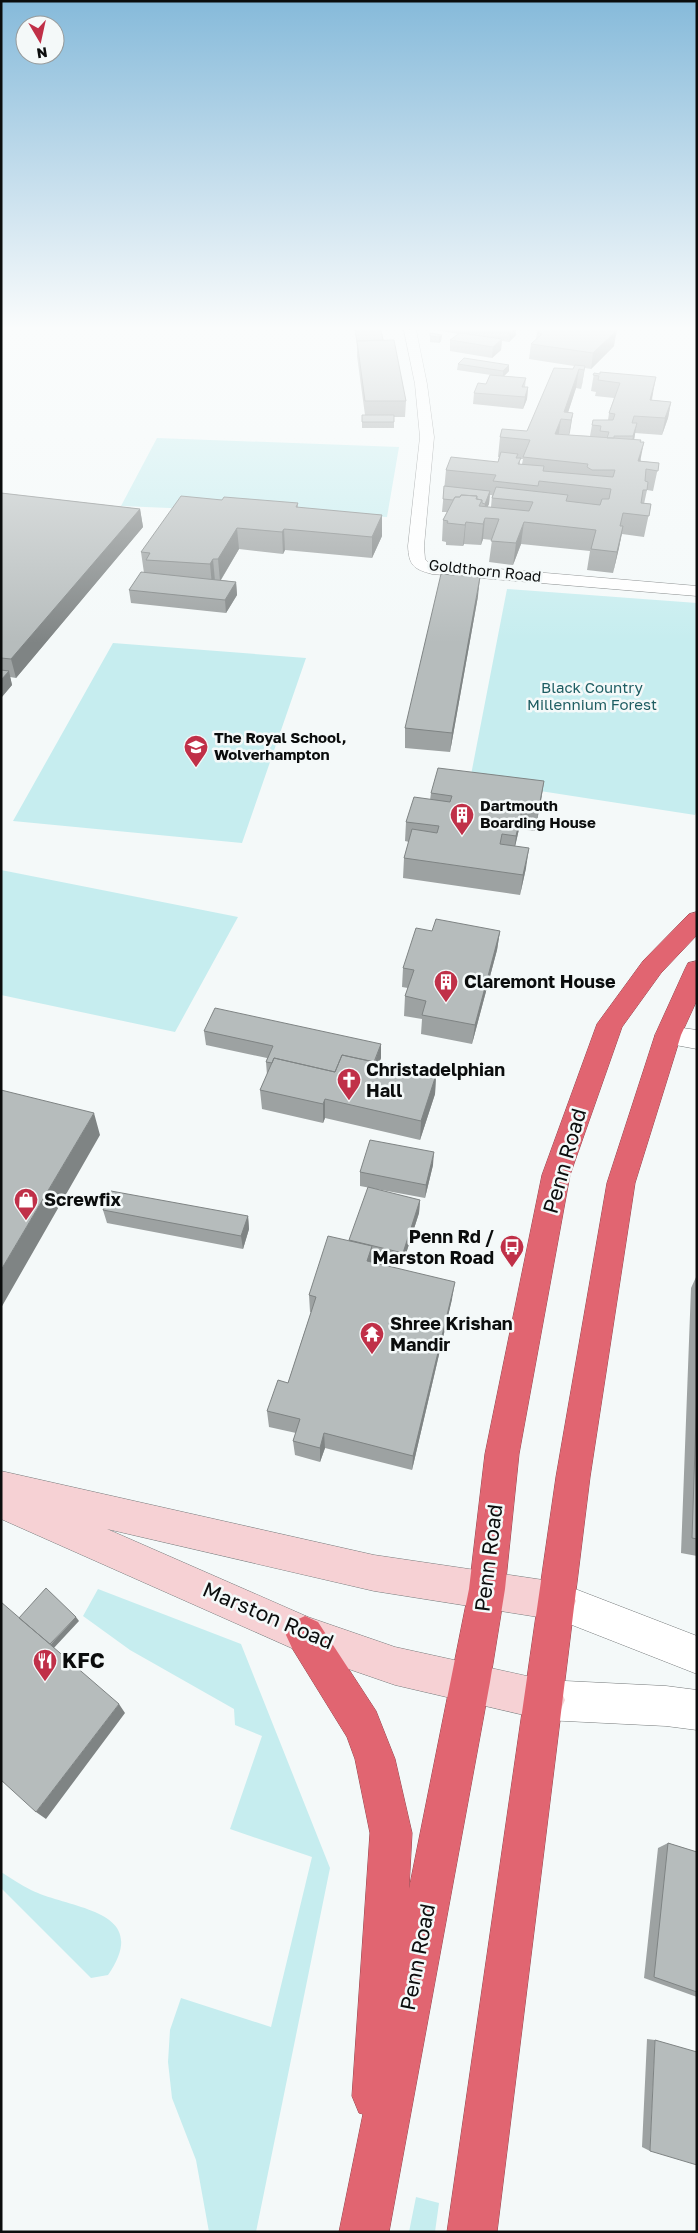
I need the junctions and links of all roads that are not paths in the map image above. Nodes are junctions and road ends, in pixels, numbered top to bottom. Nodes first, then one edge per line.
1 (428, 434) edge
2 (697, 591) edge
3 (697, 920) edge
4 (697, 969) edge
5 (668, 1035) junction
6 (697, 1040) edge
7 (1, 1488) edge
8 (1, 1501) edge
9 (486, 1589) junction
10 (557, 1602) junction
11 (305, 1635) junction
12 (697, 1655) edge
13 (472, 1682) junction
14 (545, 1700) junction
15 (697, 1710) edge
16 (367, 2217) edge
17 (472, 2232) edge

1 - 2 street, Goldthorn Road
3 - 9 highway, Penn Road
4 - 5 highway
5 - 6 street
5 - 10 highway
7 - 9 street
8 - 11 street, Marston Road
9 - 10 street
9 - 13 highway, Penn Road
10 - 12 street
10 - 14 highway
11 - 13 street, Marston Road
11 - 16 highway
13 - 14 street, Marston Road
13 - 16 highway, Penn Road
14 - 15 street
14 - 17 highway

